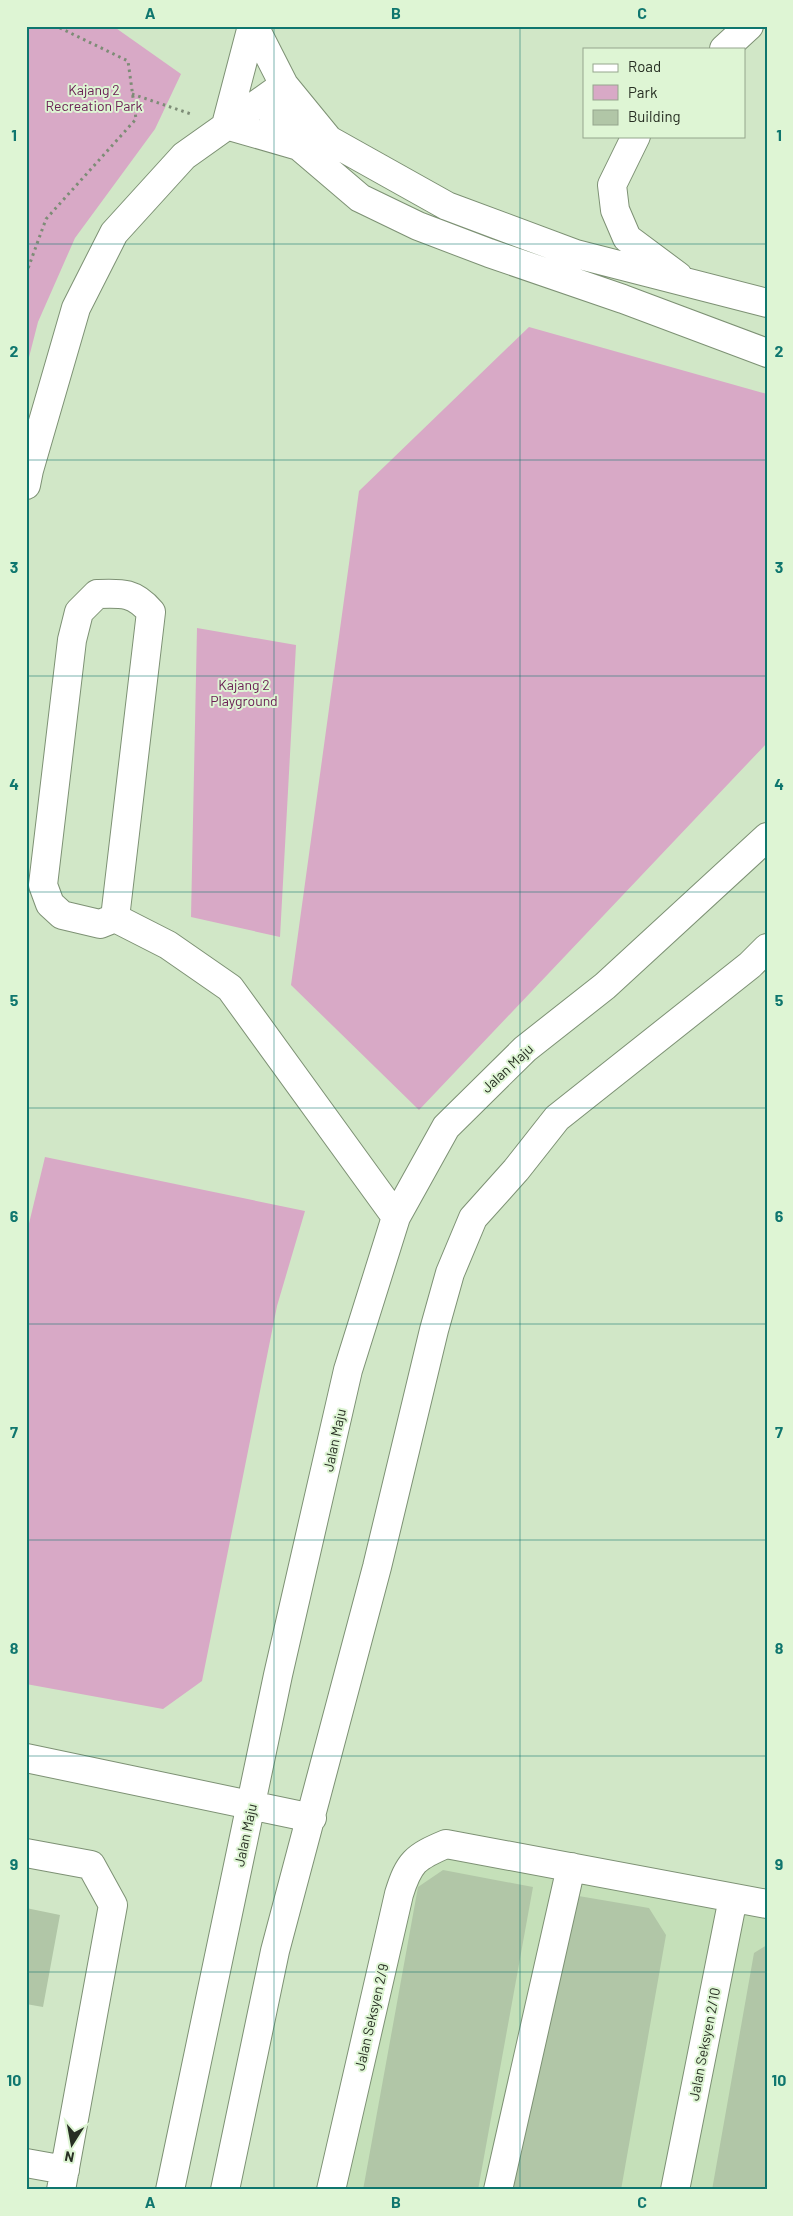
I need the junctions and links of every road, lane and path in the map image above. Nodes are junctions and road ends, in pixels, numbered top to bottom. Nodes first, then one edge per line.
1 (56, 26) edge
2 (253, 26) edge
3 (749, 26) edge
4 (725, 48) edge
5 (284, 85) junction
6 (132, 94) junction
7 (263, 102) junction
8 (192, 115) dead end
9 (226, 126) junction
10 (635, 138) edge
11 (299, 146) junction
12 (26, 274) edge
13 (687, 283) junction
14 (767, 303) edge
15 (767, 354) edge
16 (30, 452) edge
17 (26, 485) edge
18 (767, 837) edge
19 (116, 918) junction
20 (767, 948) edge
21 (396, 1217) junction
22 (26, 1758) edge
23 (252, 1804) junction
24 (312, 1818) junction
25 (26, 1852) edge
26 (571, 1867) junction
27 (733, 1898) junction
28 (767, 1904) edge
29 (26, 2163) edge
30 (63, 2180) edge
31 (170, 2190) edge
32 (225, 2190) edge
33 (331, 2190) edge
34 (498, 2190) edge
35 (675, 2190) edge

1 - 6 path
2 - 5 street
2 - 9 street
3 - 4 street
5 - 7 street
5 - 13 street
6 - 8 path
6 - 12 path
7 - 9 street
7 - 11 street
9 - 11 street
9 - 16 street
10 - 13 street
11 - 15 street
13 - 14 street
16 - 17 street
18 - 21 street, Jalan Maju
19 - 19 street
19 - 21 street
20 - 24 street
21 - 23 street, Jalan Maju
22 - 23 street
23 - 24 street
23 - 31 street, Jalan Maju
24 - 32 street
25 - 30 street
26 - 27 street
26 - 33 street, Jalan Seksyen 2/9
26 - 34 street
27 - 28 street
27 - 35 street, Jalan Seksyen 2/10
29 - 30 street

